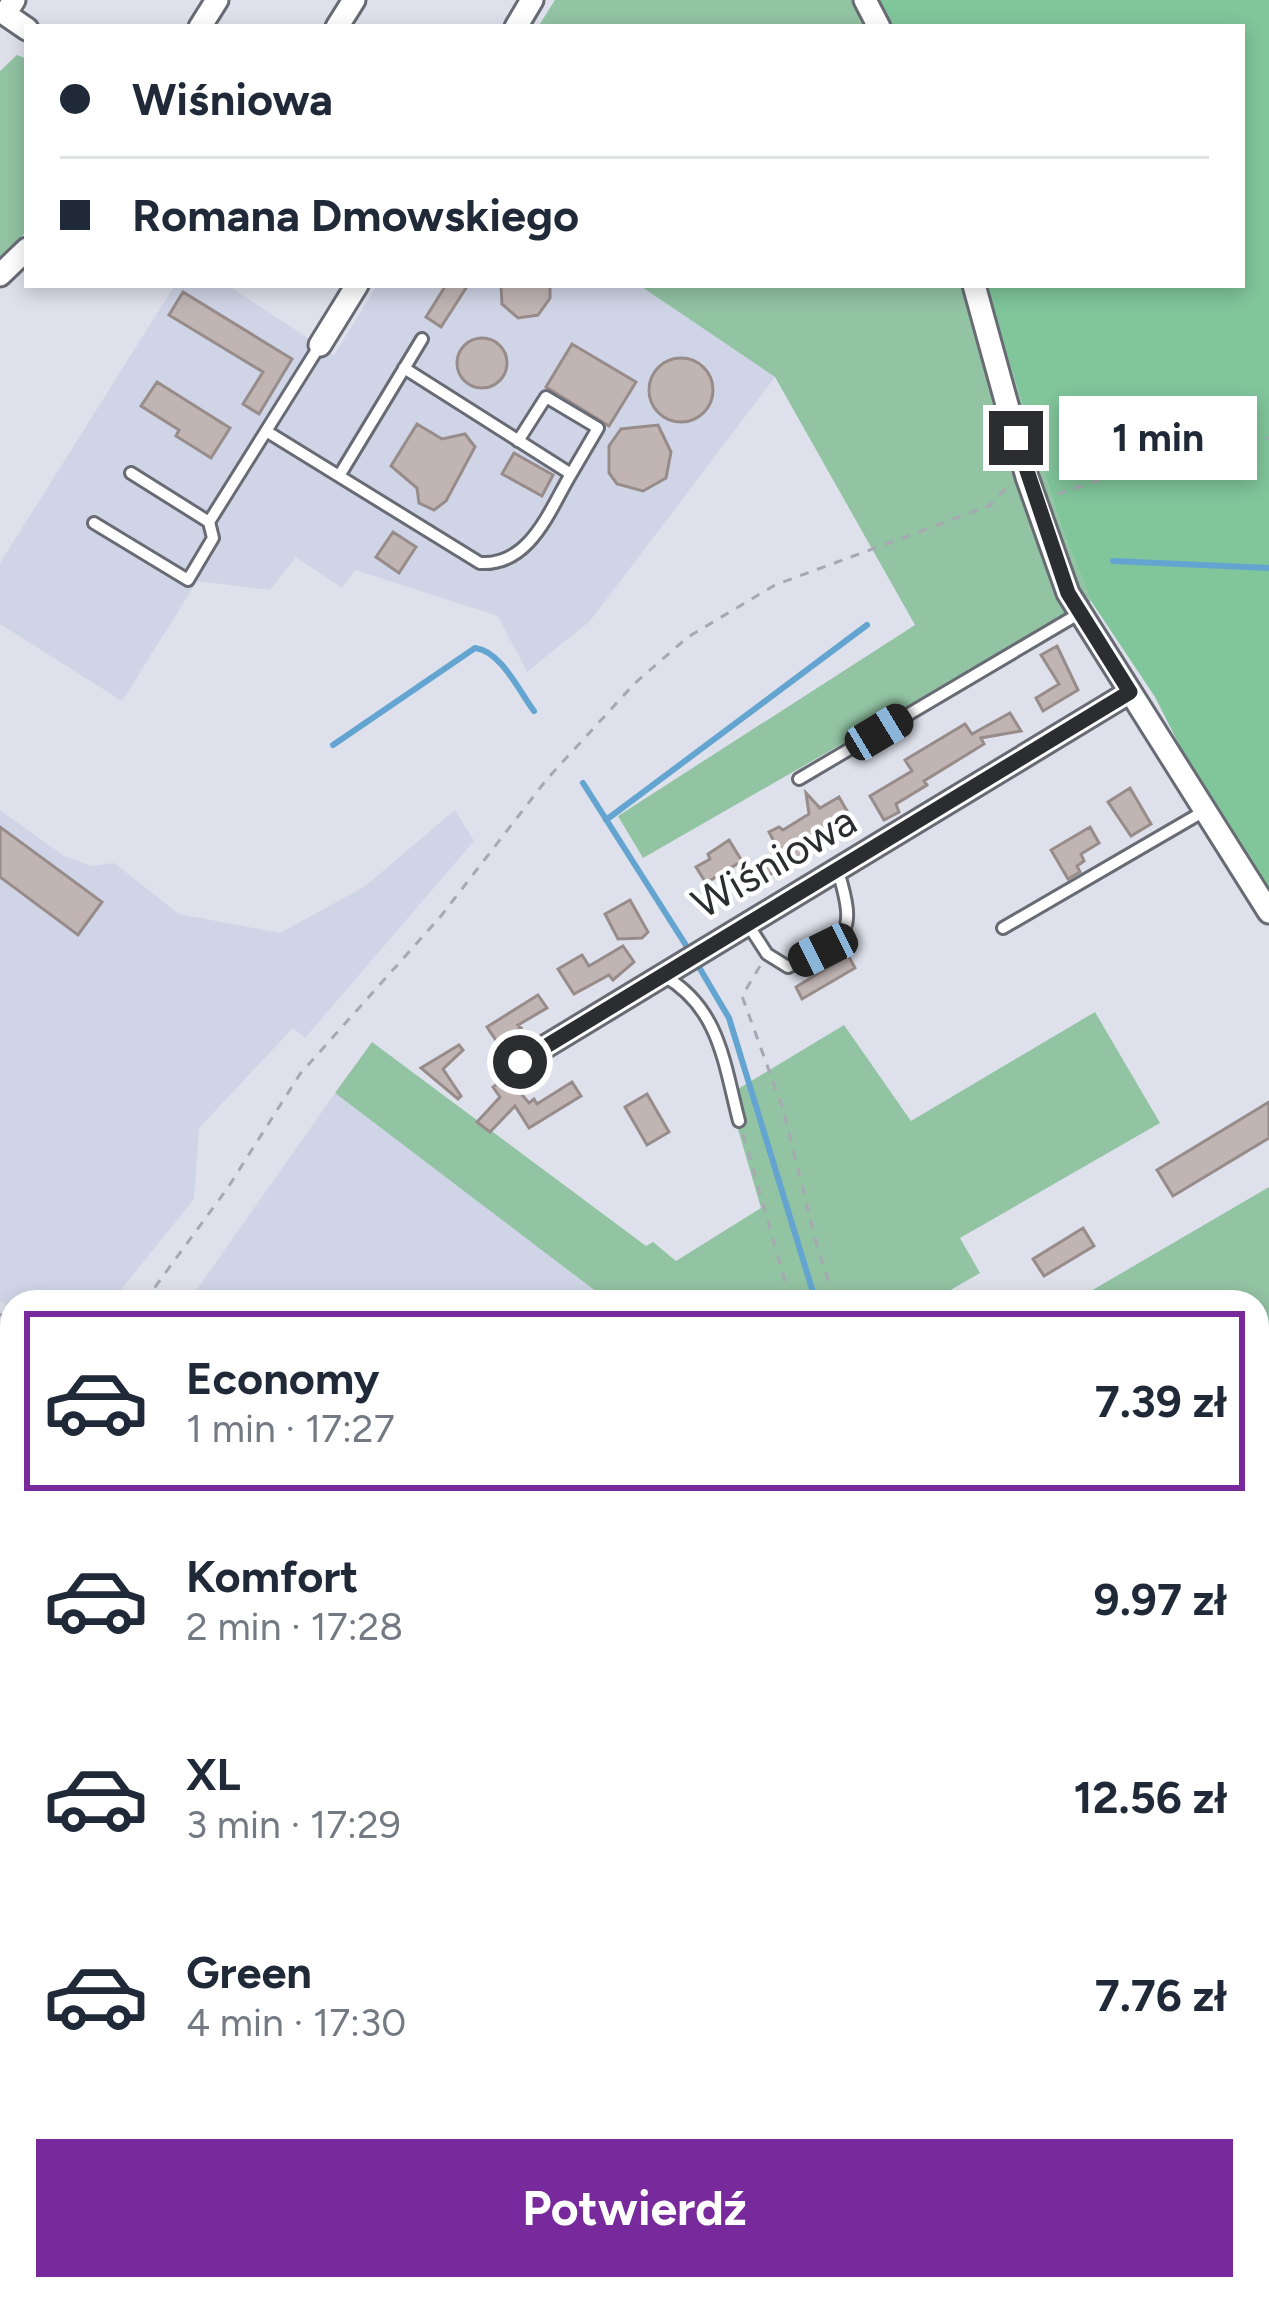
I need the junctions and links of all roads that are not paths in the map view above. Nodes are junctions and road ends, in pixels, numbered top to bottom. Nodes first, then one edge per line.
1 (24, 252) edge
2 (0, 275) edge
3 (355, 288) edge
4 (975, 288) edge
5 (422, 339) dead end
6 (320, 346) joint
7 (404, 368) junction
8 (266, 431) junction
9 (518, 441) junction
10 (130, 473) dead end
11 (571, 474) junction
12 (340, 476) junction
13 (209, 522) junction
14 (94, 523) dead end
15 (1080, 613) junction
16 (1130, 692) junction
17 (799, 779) dead end
18 (1206, 810) junction
19 (838, 871) junction
20 (1269, 912) edge
21 (747, 923) junction
22 (1003, 928) dead end
23 (669, 969) junction
24 (520, 1062) dead end
25 (739, 1121) road end

1 - 2 street
3 - 6 street
4 - 15 street
5 - 7 lane
6 - 8 lane
7 - 9 lane
7 - 12 lane
8 - 12 lane
8 - 13 lane
9 - 11 lane
9 - 11 lane
10 - 13 lane
11 - 12 lane
13 - 14 lane
15 - 16 street
15 - 17 lane
16 - 18 street
16 - 19 street, Wiśniowa
18 - 20 street
18 - 22 lane
19 - 21 street, Wiśniowa
19 - 21 lane
21 - 23 street, Wiśniowa
23 - 24 street, Wiśniowa
23 - 25 lane

